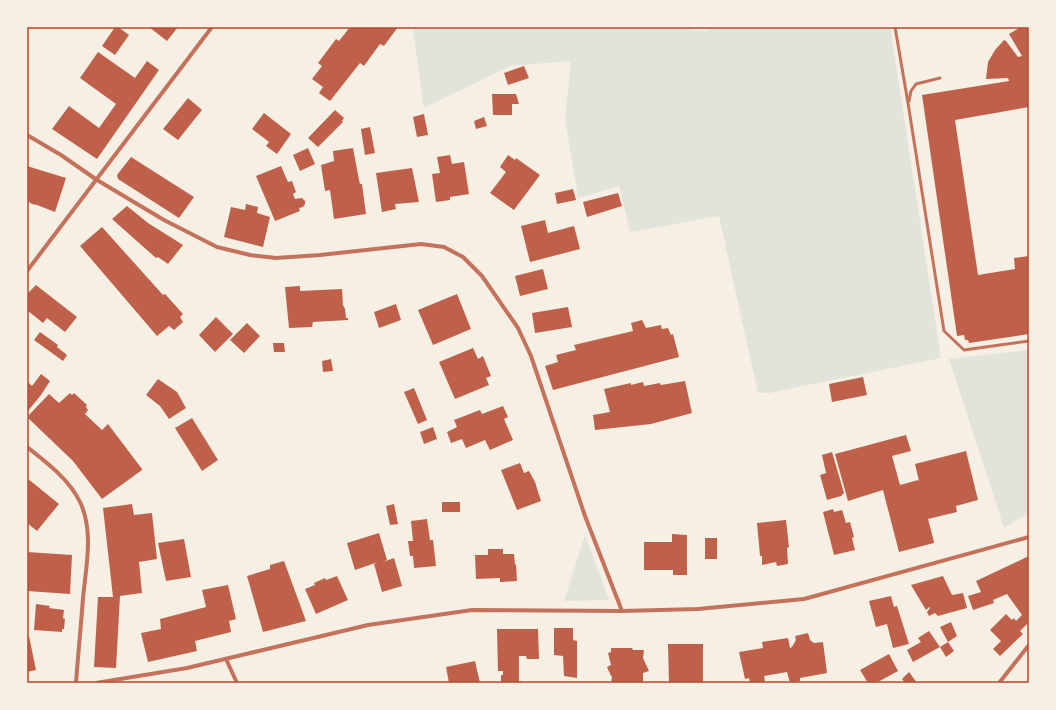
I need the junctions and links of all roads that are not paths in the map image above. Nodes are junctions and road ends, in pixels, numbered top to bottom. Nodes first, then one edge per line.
1 (212, 27) edge
2 (895, 27) edge
3 (940, 78) dead end
4 (908, 103) junction
5 (27, 135) edge
6 (97, 180) junction
7 (27, 272) edge
8 (1029, 341) edge
9 (27, 447) edge
10 (1029, 537) edge
11 (622, 611) junction
12 (1029, 645) edge
13 (226, 659) junction
14 (76, 683) edge
15 (96, 683) edge
16 (237, 683) edge
17 (998, 683) edge

1 - 6 street
2 - 4 lane
3 - 4 lane
4 - 8 lane
5 - 6 street
6 - 7 street
6 - 11 street
9 - 14 street
10 - 11 street
11 - 13 street
12 - 17 street
13 - 15 street
13 - 16 street

